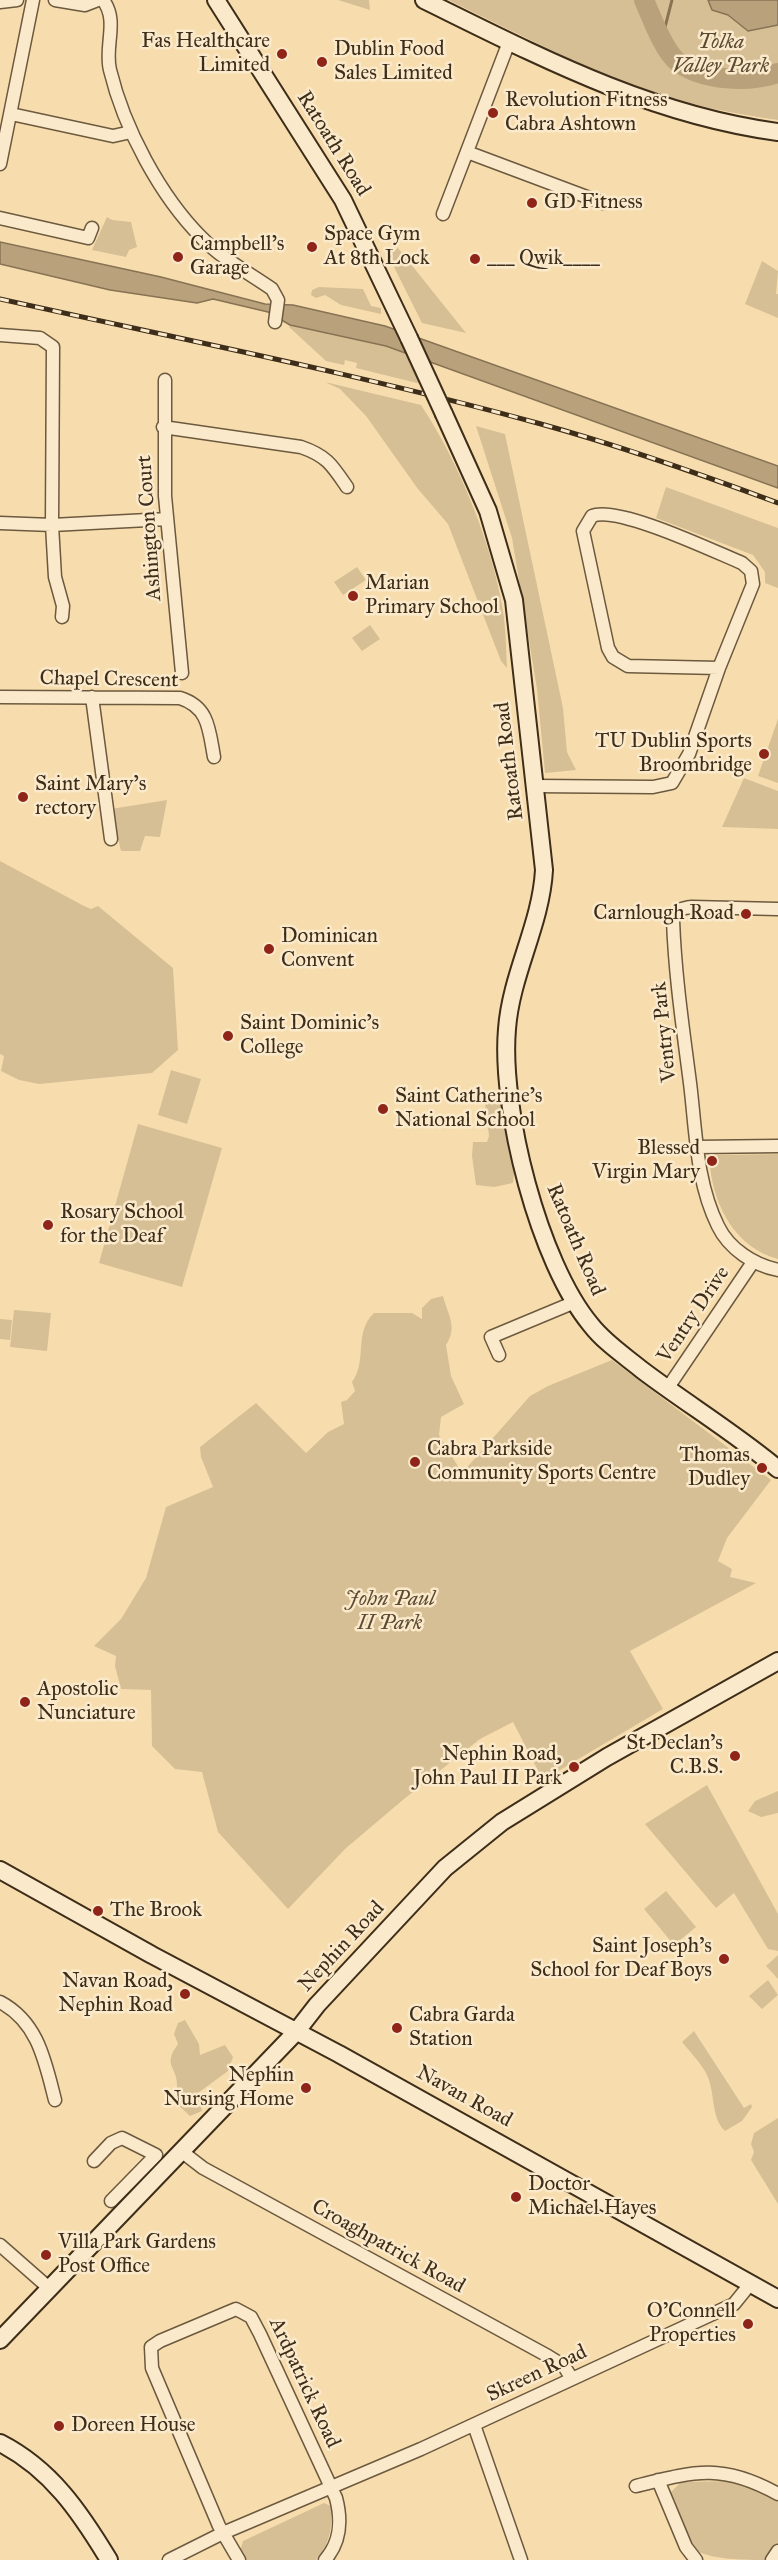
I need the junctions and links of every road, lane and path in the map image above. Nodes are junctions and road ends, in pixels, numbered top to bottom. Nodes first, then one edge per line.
1 (17, 0) edge
2 (33, 0) edge
3 (55, 0) edge
4 (100, 0) edge
5 (424, 0) edge
6 (0, 2) edge
7 (218, 2) edge
8 (509, 42) junction
9 (11, 114) junction
10 (131, 132) junction
11 (778, 132) edge
12 (467, 152) junction
13 (0, 164) edge
14 (603, 204) dead end
15 (443, 214) dead end
16 (0, 218) edge
17 (92, 228) dead end
18 (275, 322) dead end
19 (0, 335) edge
20 (165, 380) dead end
21 (163, 427) junction
22 (347, 487) dead end
23 (167, 519) junction
24 (0, 524) edge
25 (52, 525) junction
26 (62, 617) dead end
27 (719, 668) junction
28 (182, 672) dead end
29 (0, 698) edge
30 (92, 698) junction
31 (214, 757) dead end
32 (535, 786) junction
33 (111, 839) dead end
34 (778, 909) edge
35 (778, 1146) edge
36 (697, 1147) junction
37 (753, 1262) junction
38 (778, 1270) edge
39 (575, 1302) junction
40 (499, 1355) dead end
41 (668, 1389) junction
42 (778, 1469) edge
43 (778, 1661) edge
44 (0, 1870) edge
45 (0, 2002) edge
46 (296, 2032) junction
47 (55, 2100) dead end
48 (181, 2151) junction
49 (94, 2161) dead end
50 (119, 2201) junction
51 (0, 2245) edge
52 (751, 2283) junction
53 (49, 2288) junction
54 (778, 2299) edge
55 (0, 2340) edge
56 (572, 2379) junction
57 (474, 2425) junction
58 (0, 2443) edge
59 (658, 2480) junction
60 (636, 2486) dead end
61 (332, 2487) junction
62 (778, 2494) edge
63 (224, 2533) junction
64 (778, 2551) edge
65 (109, 2560) edge
66 (169, 2560) edge
67 (239, 2560) edge
68 (325, 2560) edge
69 (521, 2560) edge
70 (696, 2560) edge
71 (772, 2560) edge

1 - 6 street
2 - 9 street
3 - 4 street
4 - 10 street
5 - 8 main road
7 - 32 main road, Ratoath Road, bridge
8 - 11 main road
8 - 12 street
9 - 10 street
9 - 13 street
10 - 18 street
12 - 14 street
12 - 15 street
16 - 17 street
19 - 25 street
20 - 21 street, Ashington Court
21 - 22 street
21 - 23 street, Ashington Court
23 - 25 street
23 - 28 street, Ashington Court
24 - 25 street
25 - 26 street
27 - 27 street
27 - 32 street
29 - 30 street, Chapel Crescent
30 - 31 street, Chapel Crescent
30 - 33 street
32 - 39 main road, Ratoath Road
34 - 36 street, Ventry Park
35 - 36 street
36 - 37 street, Ventry Park
37 - 38 street, Ventry Park
37 - 41 street, Ventry Drive
39 - 40 street
39 - 41 main road, Ratoath Road
41 - 42 main road, Ratoath Road
43 - 46 main road, Nephin Road
44 - 46 main road, Navan Road
45 - 47 street
46 - 48 main road, Nephin Road
46 - 52 main road, Navan Road
48 - 50 main road, Nephin Road
48 - 56 street, Croaghpatrick Road
49 - 50 street
50 - 53 main road, Nephin Road
51 - 53 street
52 - 54 main road, Navan Road
52 - 56 street, Skreen Road
53 - 55 main road, Nephin Road
56 - 57 street, Skreen Road
57 - 61 street, Skreen Road
57 - 69 street
58 - 65 main road
59 - 60 street
59 - 62 street
59 - 70 street
61 - 63 street, Skreen Road
61 - 63 street, Ardpatrick Road
61 - 68 street
63 - 66 street, Skreen Road
63 - 67 street
64 - 71 street

